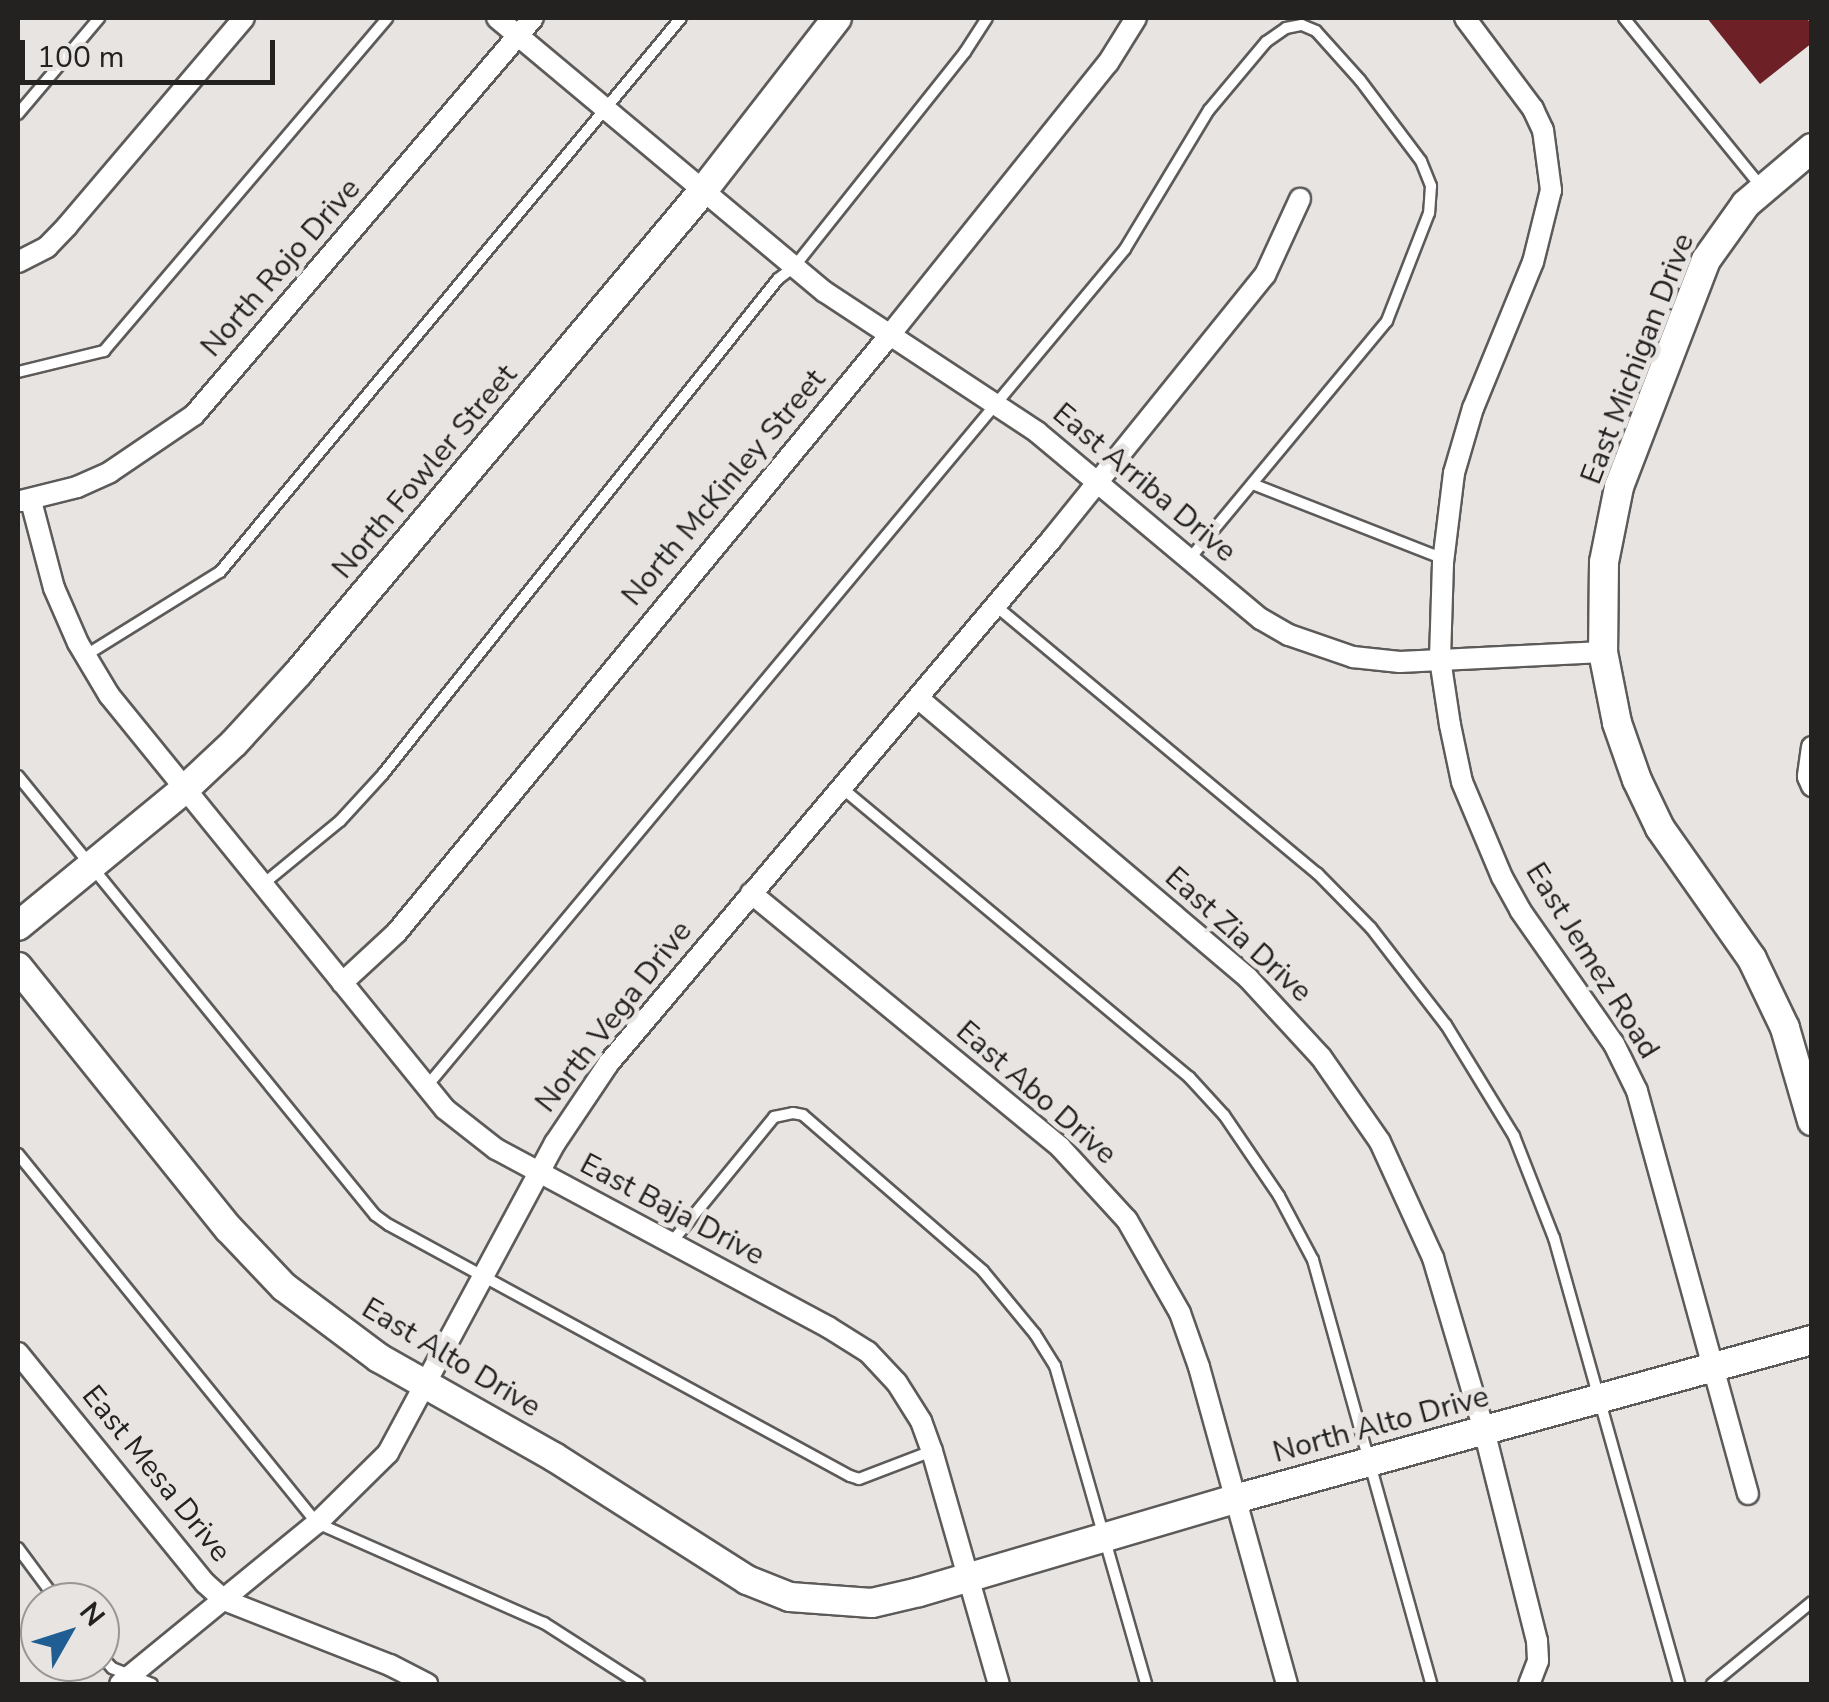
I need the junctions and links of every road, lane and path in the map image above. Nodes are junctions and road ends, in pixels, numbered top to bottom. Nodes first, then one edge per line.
1 (99, 18) edge
2 (244, 18) edge
3 (387, 18) edge
4 (497, 18) edge
5 (532, 18) edge
6 (681, 18) edge
7 (837, 18) edge
8 (987, 18) edge
9 (1136, 18) edge
10 (1465, 18) edge
11 (1624, 18) edge
12 (517, 37) junction
13 (606, 110) junction
14 (18, 114) edge
15 (1812, 148) edge
16 (1762, 188) junction
17 (702, 192) junction
18 (1300, 199) dead end
19 (18, 262) edge
20 (794, 266) junction
21 (889, 336) junction
22 (18, 372) edge
23 (995, 402) junction
24 (1099, 481) junction
25 (1254, 484) junction
26 (24, 501) edge
27 (1189, 559) junction
28 (1444, 559) junction
29 (996, 606) junction
30 (1603, 652) junction
31 (86, 656) junction
32 (1440, 659) junction
33 (918, 698) junction
34 (1812, 747) edge
35 (18, 776) edge
36 (840, 786) junction
37 (1812, 786) edge
38 (185, 789) junction
39 (92, 864) junction
40 (262, 885) junction
41 (751, 893) junction
42 (18, 926) edge
43 (18, 967) edge
44 (342, 983) junction
45 (427, 1087) junction
46 (1812, 1121) edge
47 (18, 1154) edge
48 (538, 1172) junction
49 (671, 1243) junction
50 (484, 1275) junction
51 (1812, 1340) edge
52 (18, 1352) edge
53 (1710, 1367) junction
54 (428, 1385) junction
55 (1600, 1398) junction
56 (1484, 1430) junction
57 (932, 1451) junction
58 (1370, 1461) junction
59 (1748, 1494) dead end
60 (1235, 1499) junction
61 (316, 1522) junction
62 (1103, 1538) junction
63 (18, 1548) edge
64 (969, 1578) junction
65 (43, 1582) edge
66 (224, 1600) junction
67 (1812, 1602) edge
68 (126, 1680) edge
69 (152, 1684) edge
70 (428, 1684) edge
71 (639, 1684) edge
72 (999, 1684) edge
73 (1146, 1684) edge
74 (1287, 1684) edge
75 (1431, 1684) edge
76 (1529, 1684) edge
77 (1680, 1684) edge
78 (1712, 1684) edge

1 - 14 lane
2 - 19 street
3 - 22 lane
4 - 12 street, East Arriba Drive
5 - 12 street, North Rojo Drive
6 - 13 lane
7 - 17 street, North Fowler Street
8 - 20 lane
9 - 21 street, North McKinley Street
10 - 28 street, East Jemez Road
11 - 16 lane
12 - 13 street, East Arriba Drive
12 - 26 street, North Rojo Drive
13 - 17 street, East Arriba Drive
13 - 31 lane
15 - 16 street, East Michigan Drive
16 - 30 street, East Michigan Drive
17 - 20 street, East Arriba Drive
17 - 38 street, North Fowler Street
18 - 24 street, North Vega Drive
20 - 21 street, East Arriba Drive
20 - 40 lane
21 - 23 street, East Arriba Drive
21 - 44 street, North McKinley Street
23 - 24 street, East Arriba Drive
23 - 25 lane
23 - 45 lane
24 - 27 street, East Arriba Drive
24 - 29 street, North Vega Drive
25 - 27 lane
25 - 28 lane
26 - 31 street, East Baja Drive
27 - 32 street, East Arriba Drive
28 - 32 street, East Jemez Road
29 - 33 street, North Vega Drive
29 - 55 lane
30 - 32 street, East Arriba Drive
30 - 46 street, East Michigan Drive
31 - 38 street, East Baja Drive
32 - 53 street, East Jemez Road
33 - 36 street, North Vega Drive
33 - 56 street, East Zia Drive
34 - 37 street
35 - 39 lane
36 - 41 street, North Vega Drive
36 - 58 lane
38 - 39 street, North Fowler Street
38 - 40 street, East Baja Drive
39 - 42 street, North Fowler Street
39 - 50 lane
40 - 44 street, East Baja Drive
41 - 48 street, North Vega Drive
41 - 60 street, East Abo Drive
43 - 54 street, East Alto Drive
44 - 45 street, East Baja Drive
45 - 48 street, East Baja Drive
47 - 61 lane
48 - 49 street, East Baja Drive
48 - 50 street, North Vega Drive
49 - 57 street, East Baja Drive
49 - 62 lane
50 - 54 street, North Vega Drive
50 - 57 lane
51 - 53 street, North Alto Drive
52 - 66 street, East Mesa Drive
53 - 55 street, North Alto Drive
53 - 59 street, East Jemez Road
54 - 61 street, North Vega Drive
54 - 64 street, East Alto Drive
55 - 56 street, North Alto Drive
55 - 77 lane
56 - 58 street, North Alto Drive
56 - 76 street, East Zia Drive
57 - 64 street, East Baja Drive
58 - 60 street, North Alto Drive
58 - 75 lane
60 - 62 street, North Alto Drive
60 - 74 street, East Abo Drive
61 - 66 street, North Vega Drive
61 - 71 lane
62 - 64 street, North Alto Drive
62 - 73 lane
63 - 65 lane
64 - 72 street, East Baja Drive
66 - 68 street, North Vega Drive
66 - 70 street, East Mesa Drive
67 - 78 lane
68 - 69 lane

